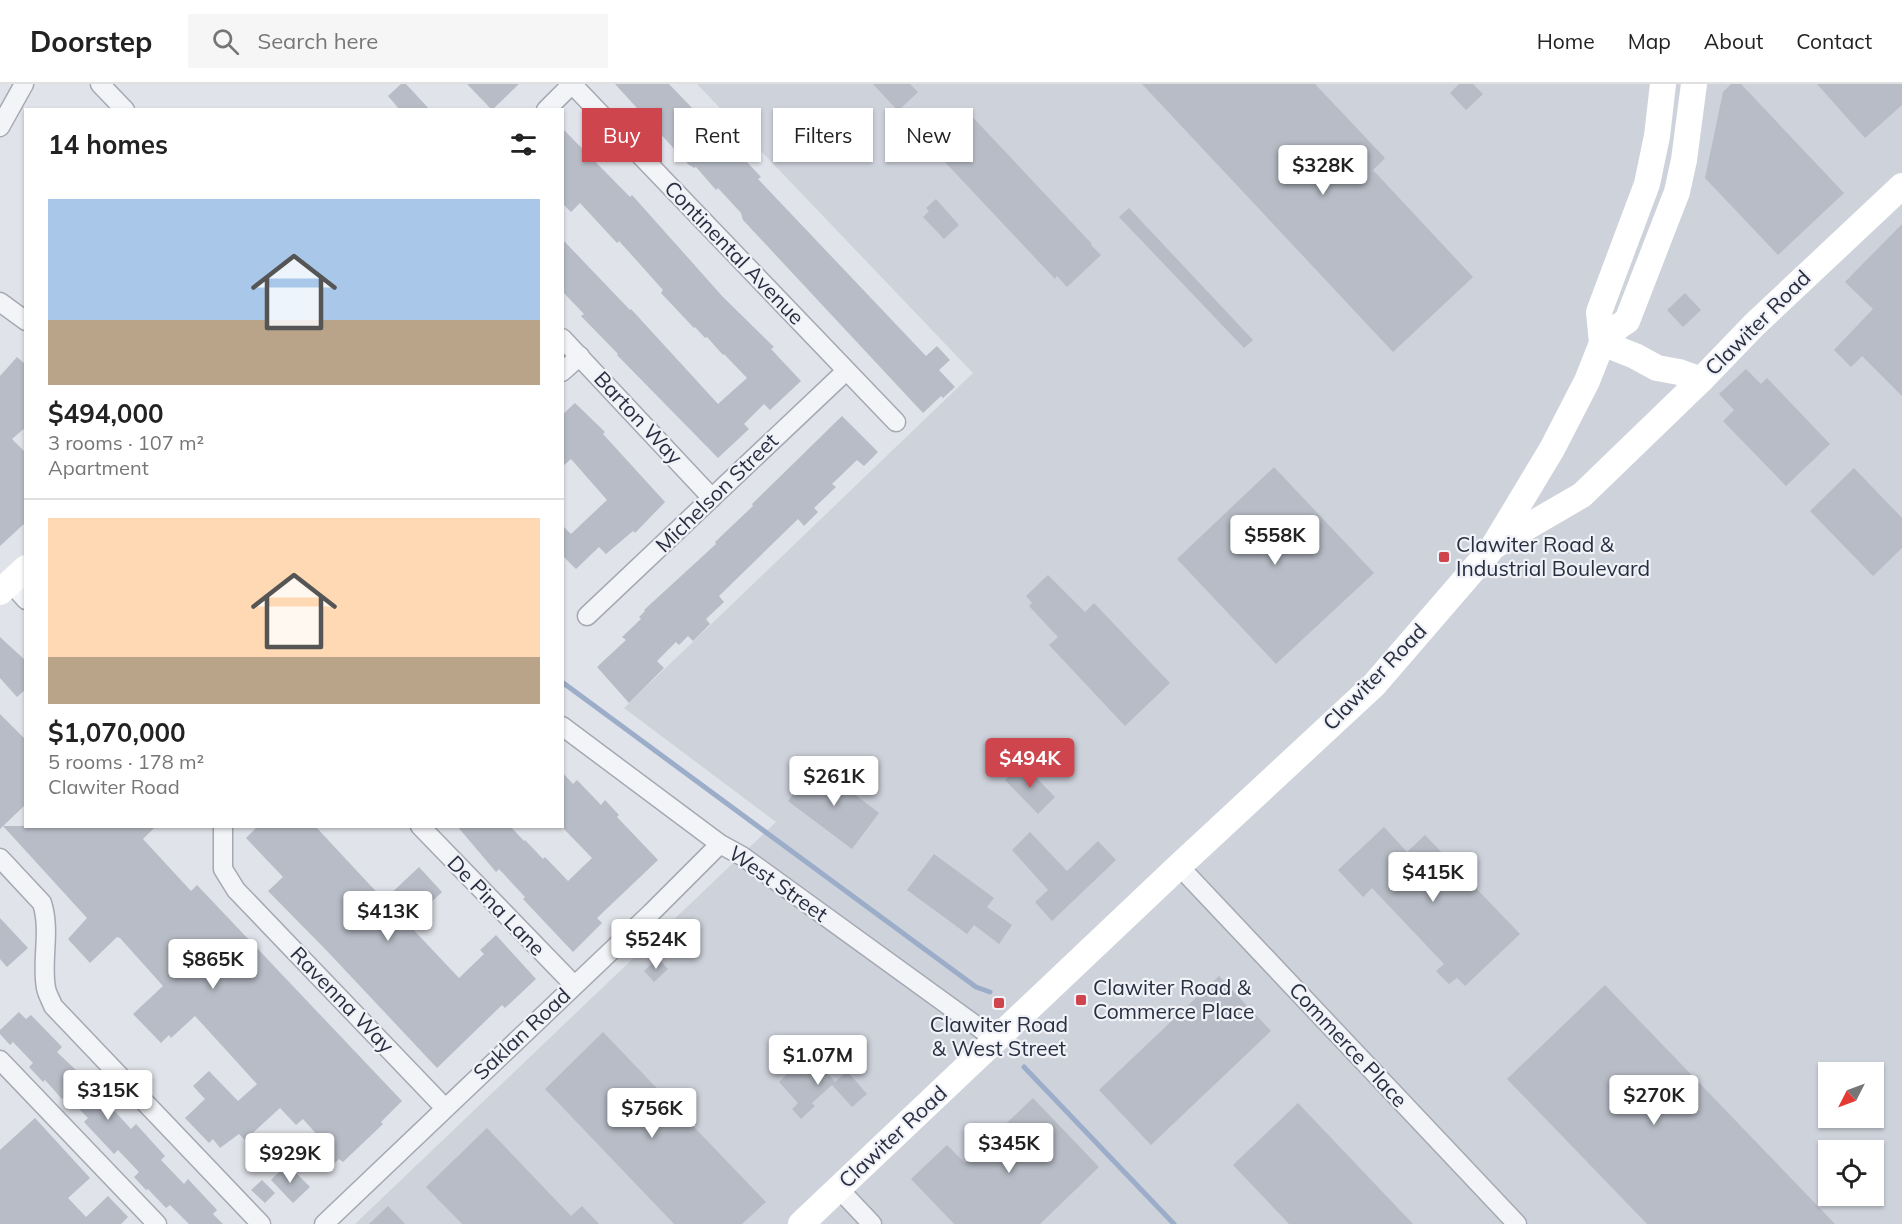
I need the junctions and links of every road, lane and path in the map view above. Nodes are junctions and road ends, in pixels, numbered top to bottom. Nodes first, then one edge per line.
1 (24, 84) edge
2 (100, 84) edge
3 (572, 84) edge
4 (1663, 84) edge
5 (1694, 84) edge
6 (123, 108) edge
7 (548, 108) edge
8 (0, 127) edge
9 (1902, 186) edge
10 (0, 302) edge
11 (24, 320) edge
12 (564, 340) edge
13 (1602, 343) junction
14 (580, 356) junction
15 (564, 370) edge
16 (846, 370) junction
17 (1701, 380) junction
18 (896, 423) dead end
19 (712, 498) junction
20 (1493, 547) junction
21 (587, 616) dead end
22 (564, 727) edge
23 (224, 828) edge
24 (422, 828) edge
25 (720, 843) junction
26 (0, 858) edge
27 (1179, 866) junction
28 (574, 985) junction
29 (996, 1040) junction
30 (0, 1060) edge
31 (445, 1108) junction
32 (838, 1188) junction
33 (157, 1224) edge
34 (261, 1224) edge
35 (324, 1224) edge
36 (801, 1224) edge
37 (872, 1224) edge
38 (1517, 1224) edge

1 - 8 street
2 - 6 street
3 - 7 street
3 - 16 street, Continental Avenue
4 - 13 main road
5 - 13 main road
9 - 17 main road, Clawiter Road
10 - 11 street
12 - 14 street, Barton Way
13 - 17 main road, Clawiter Road
13 - 20 main road, Clawiter Road
14 - 15 street
14 - 19 street, Barton Way
16 - 18 street, Continental Avenue
16 - 19 street, Michelson Street
17 - 20 main road
19 - 21 street, Michelson Street
20 - 27 main road, Clawiter Road
22 - 25 street, West Street
23 - 31 street, Ravenna Way
24 - 28 street, De Pina Lane
25 - 28 street, Saklan Road
25 - 29 street, West Street
26 - 34 street
27 - 29 main road, Clawiter Road
27 - 38 street, Commerce Place
28 - 31 street, Saklan Road
29 - 32 main road, Clawiter Road
30 - 33 street
31 - 35 street, Saklan Road
32 - 36 main road, Clawiter Road
32 - 37 street

